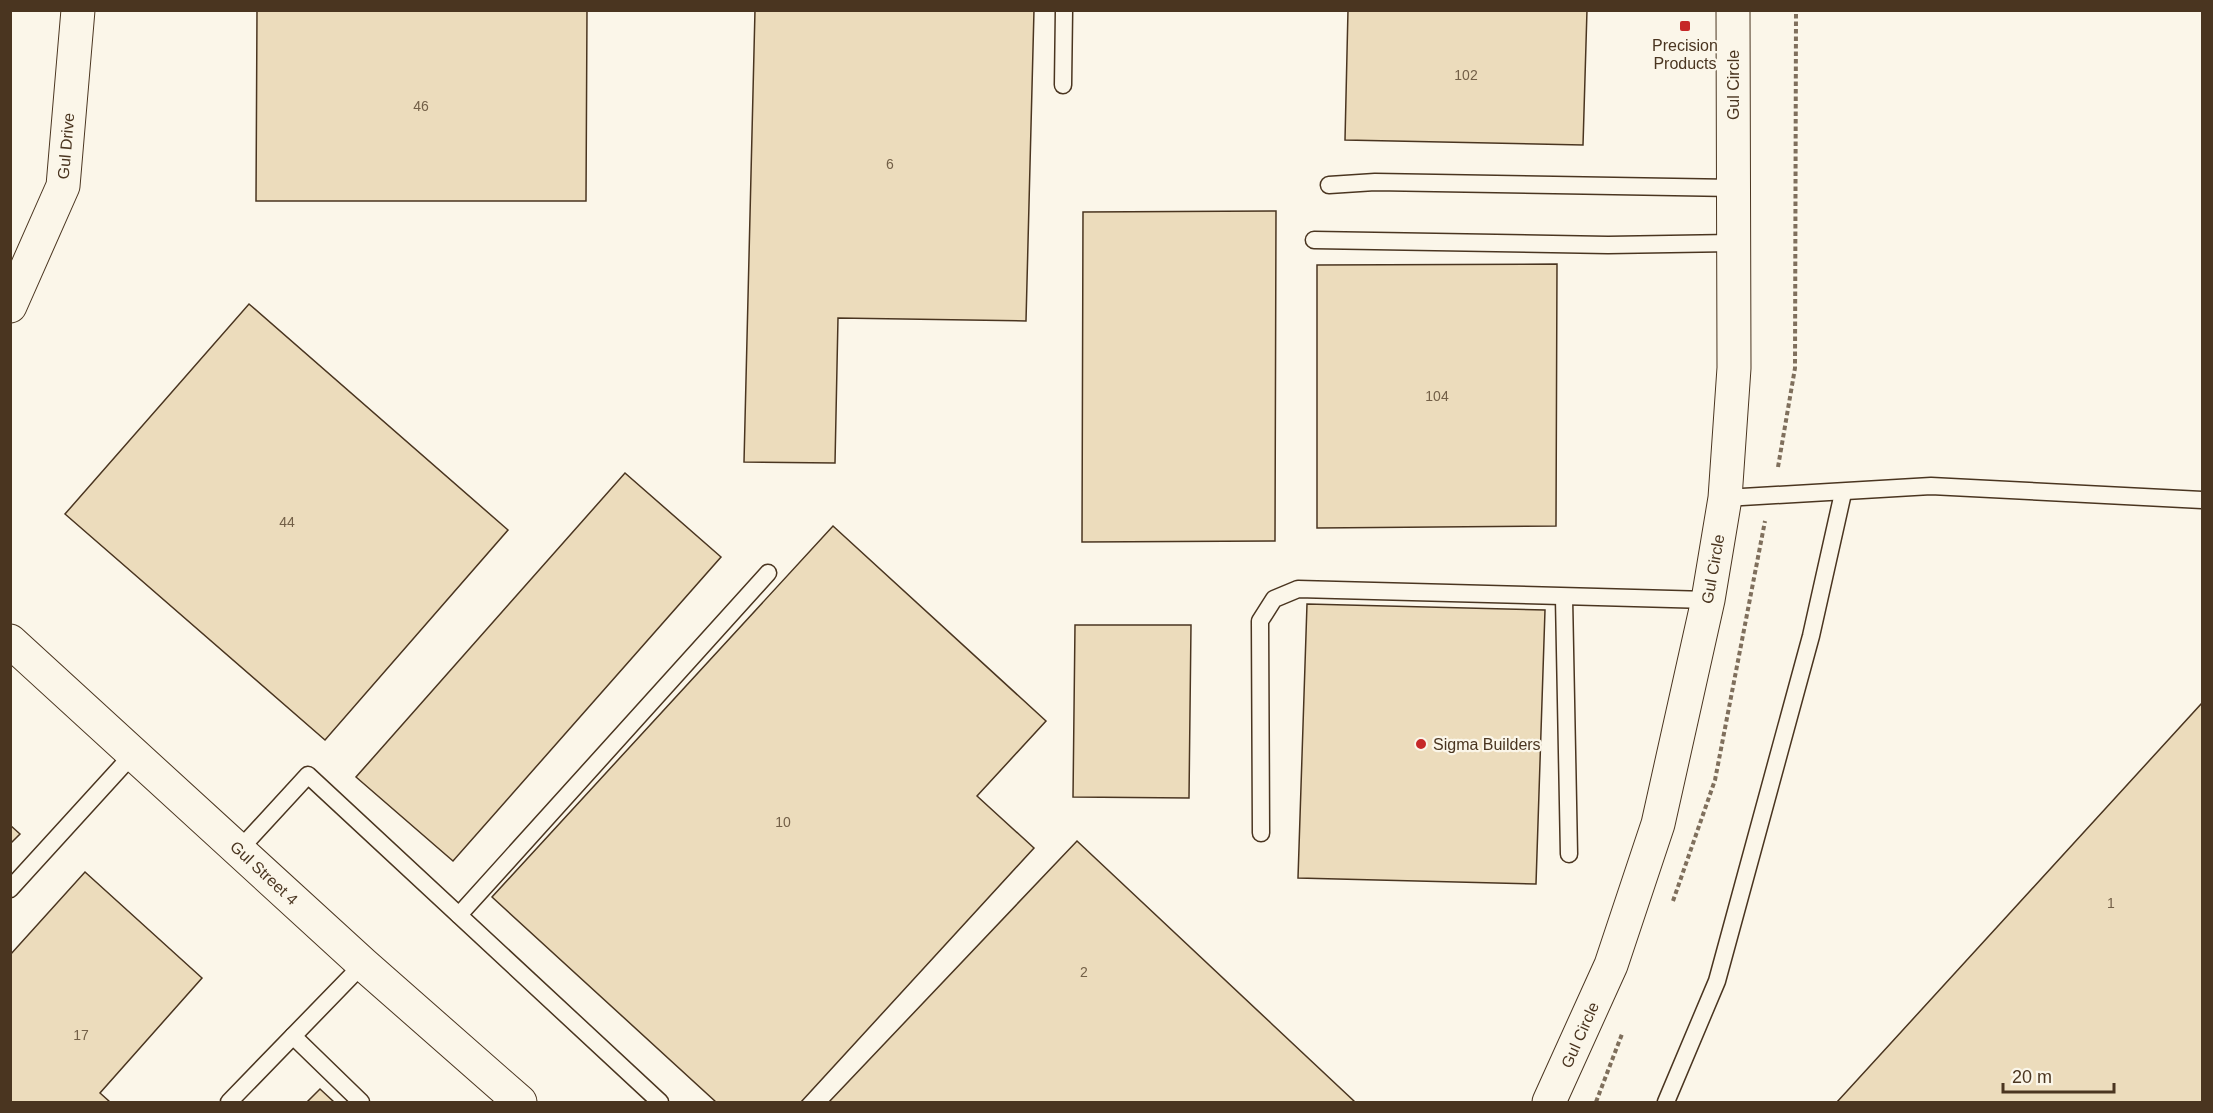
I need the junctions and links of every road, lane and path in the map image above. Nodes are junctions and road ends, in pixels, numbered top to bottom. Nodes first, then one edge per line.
1 (78, 10) edge
2 (1064, 10) edge
3 (1733, 10) edge
4 (1063, 86) dead end
5 (1329, 185) dead end
6 (1734, 188) junction
7 (1314, 240) dead end
8 (1732, 243) junction
9 (10, 306) edge
10 (1843, 493) junction
11 (1725, 498) junction
12 (2202, 500) edge
13 (768, 573) dead end
14 (1564, 598) junction
15 (1708, 600) junction
16 (10, 641) edge
17 (134, 753) junction
18 (1261, 833) dead end
19 (239, 849) junction
20 (1569, 854) dead end
21 (10, 889) edge
22 (459, 915) junction
23 (363, 964) junction
24 (293, 1036) junction
25 (229, 1102) edge
26 (361, 1102) edge
27 (520, 1102) edge
28 (660, 1102) edge
29 (1549, 1102) edge
30 (1666, 1102) edge

1 - 9 street, Gul Drive
2 - 4 lane
3 - 6 street, Gul Circle
5 - 6 lane
6 - 8 street, Gul Circle
7 - 8 lane
8 - 11 street, Gul Circle
10 - 11 lane
10 - 12 lane
10 - 30 lane
11 - 15 street, Gul Circle
13 - 22 lane
14 - 15 lane
14 - 18 lane
14 - 20 lane
15 - 29 street, Gul Circle
16 - 17 street, Gul Street 4
17 - 19 street, Gul Street 4
17 - 21 lane
19 - 22 lane
19 - 23 street, Gul Street 4
22 - 28 lane
23 - 24 lane
23 - 27 street, Gul Street 4
24 - 25 lane
24 - 26 lane

